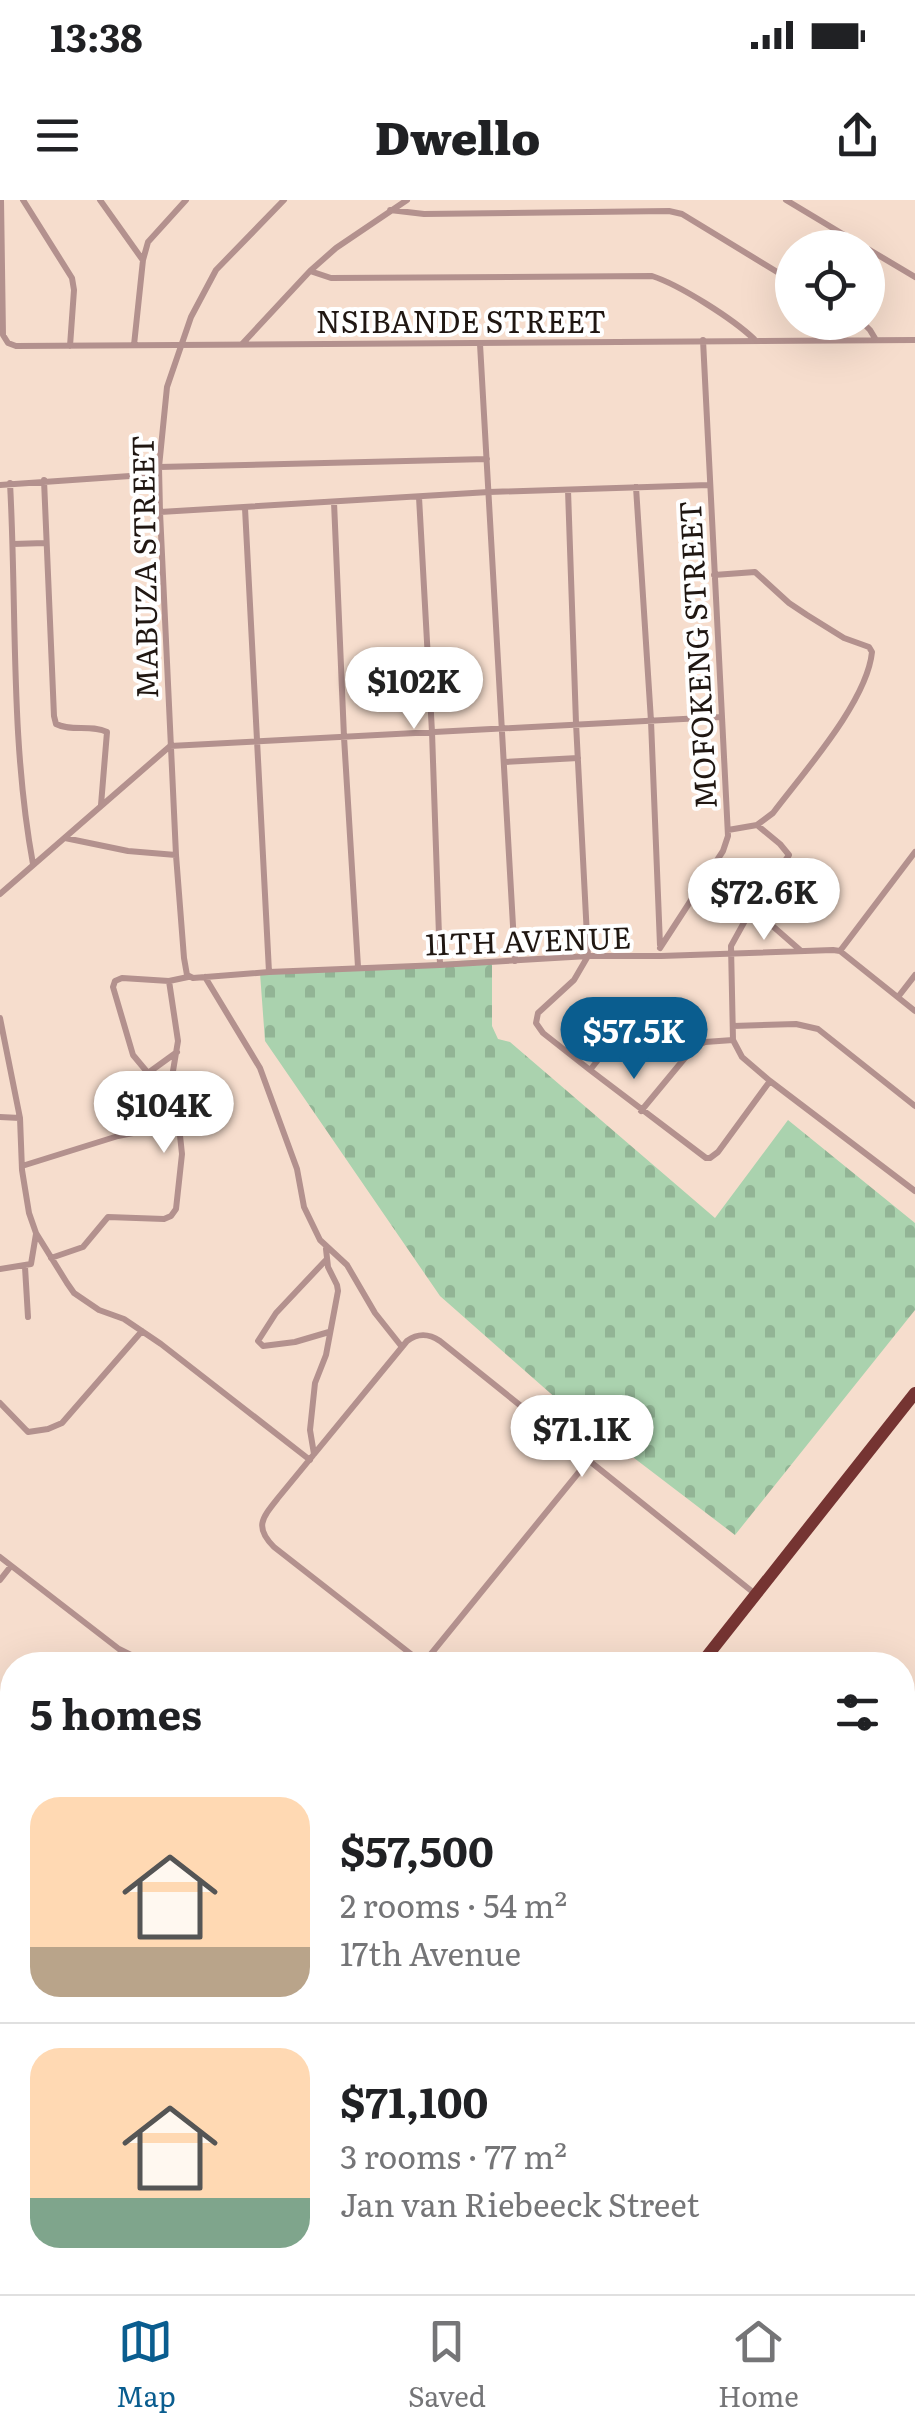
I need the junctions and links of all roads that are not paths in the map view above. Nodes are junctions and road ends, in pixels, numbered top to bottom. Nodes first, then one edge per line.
1 (1, 200) edge
2 (23, 200) edge
3 (100, 200) edge
4 (284, 200) edge
5 (407, 200) edge
6 (786, 200) edge
7 (183, 201) edge
8 (390, 210) junction
9 (837, 230) edge
10 (885, 259) edge
11 (143, 260) junction
12 (310, 271) junction
13 (775, 271) edge
14 (915, 277) edge
15 (703, 340) junction
16 (754, 340) junction
17 (775, 340) edge
18 (885, 340) edge
19 (915, 340) edge
20 (242, 343) junction
21 (181, 344) junction
22 (480, 344) junction
23 (134, 345) junction
24 (70, 346) junction
25 (487, 459) junction
26 (159, 470) junction
27 (44, 480) junction
28 (10, 483) junction
29 (0, 484) edge
30 (709, 485) junction
31 (636, 487) junction
32 (568, 490) junction
33 (489, 492) junction
34 (418, 497) junction
35 (334, 502) junction
36 (245, 508) junction
37 (160, 512) junction
38 (45, 543) junction
39 (13, 544) junction
40 (714, 576) junction
41 (721, 717) junction
42 (651, 721) junction
43 (576, 724) junction
44 (503, 728) junction
45 (432, 732) junction
46 (344, 737) junction
47 (258, 740) junction
48 (170, 746) junction
49 (578, 758) junction
50 (505, 762) junction
51 (101, 805) junction
52 (757, 824) junction
53 (728, 830) junction
54 (64, 838) junction
55 (915, 852) edge
56 (176, 855) junction
57 (33, 864) junction
58 (0, 894) edge
59 (752, 908) junction
60 (800, 950) junction
61 (840, 951) junction
62 (660, 952) junction
63 (730, 952) junction
64 (588, 956) junction
65 (515, 961) junction
66 (440, 965) junction
67 (358, 967) junction
68 (270, 972) junction
69 (187, 974) junction
70 (915, 975) edge
71 (205, 978) junction
72 (169, 981) junction
73 (898, 997) junction
74 (915, 1010) edge
75 (0, 1018) edge
76 (660, 1020) dead end
77 (733, 1026) junction
78 (732, 1040) junction
79 (177, 1052) junction
80 (590, 1070) junction
81 (148, 1073) junction
82 (770, 1082) junction
83 (154, 1088) junction
84 (176, 1101) junction
85 (915, 1106) edge
86 (641, 1111) junction
87 (0, 1117) edge
88 (20, 1118) junction
89 (22, 1166) junction
90 (915, 1191) edge
91 (36, 1233) junction
92 (326, 1247) junction
93 (51, 1258) junction
94 (326, 1260) junction
95 (25, 1266) junction
96 (0, 1270) edge
97 (28, 1317) dead end
98 (142, 1330) junction
99 (329, 1332) junction
100 (402, 1347) junction
101 (915, 1393) edge
102 (0, 1403) edge
103 (312, 1457) junction
104 (588, 1462) junction
105 (0, 1557) edge
106 (11, 1566) junction
107 (0, 1580) edge
108 (755, 1594) junction
109 (125, 1652) edge
110 (407, 1652) edge
111 (434, 1652) edge
112 (710, 1652) edge

1 - 24 street, NSIBANDE STREET
2 - 24 street
3 - 11 street
4 - 21 street, MABUZA STREET
5 - 8 street
6 - 9 street
7 - 11 street
8 - 12 street
8 - 13 street
10 - 14 street
11 - 23 street
12 - 16 street
12 - 20 street
15 - 16 street, NSIBANDE STREET
15 - 22 street, NSIBANDE STREET
15 - 30 street, MOFOKENG STREET
16 - 17 street, NSIBANDE STREET
18 - 19 street, NSIBANDE STREET
20 - 21 street, NSIBANDE STREET
20 - 22 street, NSIBANDE STREET
21 - 23 street, NSIBANDE STREET
21 - 26 street, MABUZA STREET
22 - 25 street
23 - 24 street, NSIBANDE STREET
25 - 26 street
25 - 33 street
26 - 27 street
26 - 37 street, MABUZA STREET
27 - 28 street
27 - 38 street
28 - 29 street
28 - 39 street
30 - 31 street
30 - 40 street, MOFOKENG STREET
31 - 32 street
31 - 42 street
32 - 33 street
32 - 43 street
33 - 34 street
33 - 44 street
34 - 35 street
34 - 45 street
35 - 36 street
35 - 46 street
36 - 37 street
36 - 47 street
37 - 48 street, MABUZA STREET
38 - 39 street
38 - 51 street
39 - 57 street
40 - 41 street, MOFOKENG STREET
40 - 52 street
41 - 42 street
41 - 53 street, MOFOKENG STREET
42 - 43 street
42 - 62 street
43 - 44 street
43 - 49 street
44 - 45 street
44 - 50 street
45 - 46 street
45 - 66 street
46 - 47 street
46 - 67 street
47 - 48 street
47 - 68 street
48 - 51 street
48 - 56 street, MABUZA STREET
49 - 50 street
49 - 64 street
50 - 65 street
51 - 54 street
52 - 53 street
52 - 59 street
53 - 62 street, MOFOKENG STREET
54 - 56 street
54 - 57 street
55 - 61 street
56 - 69 street, MABUZA STREET
57 - 58 street
59 - 60 street
59 - 63 street
60 - 61 street, 11TH AVENUE
60 - 63 street, 11TH AVENUE
61 - 73 street
62 - 63 street, 11TH AVENUE
62 - 64 street, 11TH AVENUE
63 - 77 street
64 - 65 street, 11TH AVENUE
64 - 80 street
65 - 66 street, 11TH AVENUE
66 - 67 street, 11TH AVENUE
67 - 68 street, 11TH AVENUE
68 - 71 street, 11TH AVENUE
69 - 71 street, 11TH AVENUE
69 - 72 street, 11TH AVENUE
70 - 73 street
71 - 92 street
72 - 79 street
72 - 81 street, 11TH AVENUE
73 - 74 street
75 - 88 street
76 - 80 street
77 - 78 street
77 - 85 street
78 - 82 street
78 - 86 street
79 - 81 street
79 - 84 street
80 - 86 street
81 - 83 street
82 - 86 street
82 - 90 street
83 - 84 street
83 - 89 street
84 - 93 street
87 - 88 street
88 - 89 street
89 - 91 street
91 - 93 street
91 - 95 street
92 - 94 street
92 - 100 street
93 - 98 street
94 - 99 street
94 - 99 street
95 - 96 street
95 - 97 street
98 - 102 street
98 - 103 street
99 - 103 street
100 - 103 street
100 - 104 street
101 - 108 highway
103 - 110 street
104 - 108 street
104 - 111 street
105 - 106 street
106 - 107 street
106 - 109 street
108 - 112 highway

